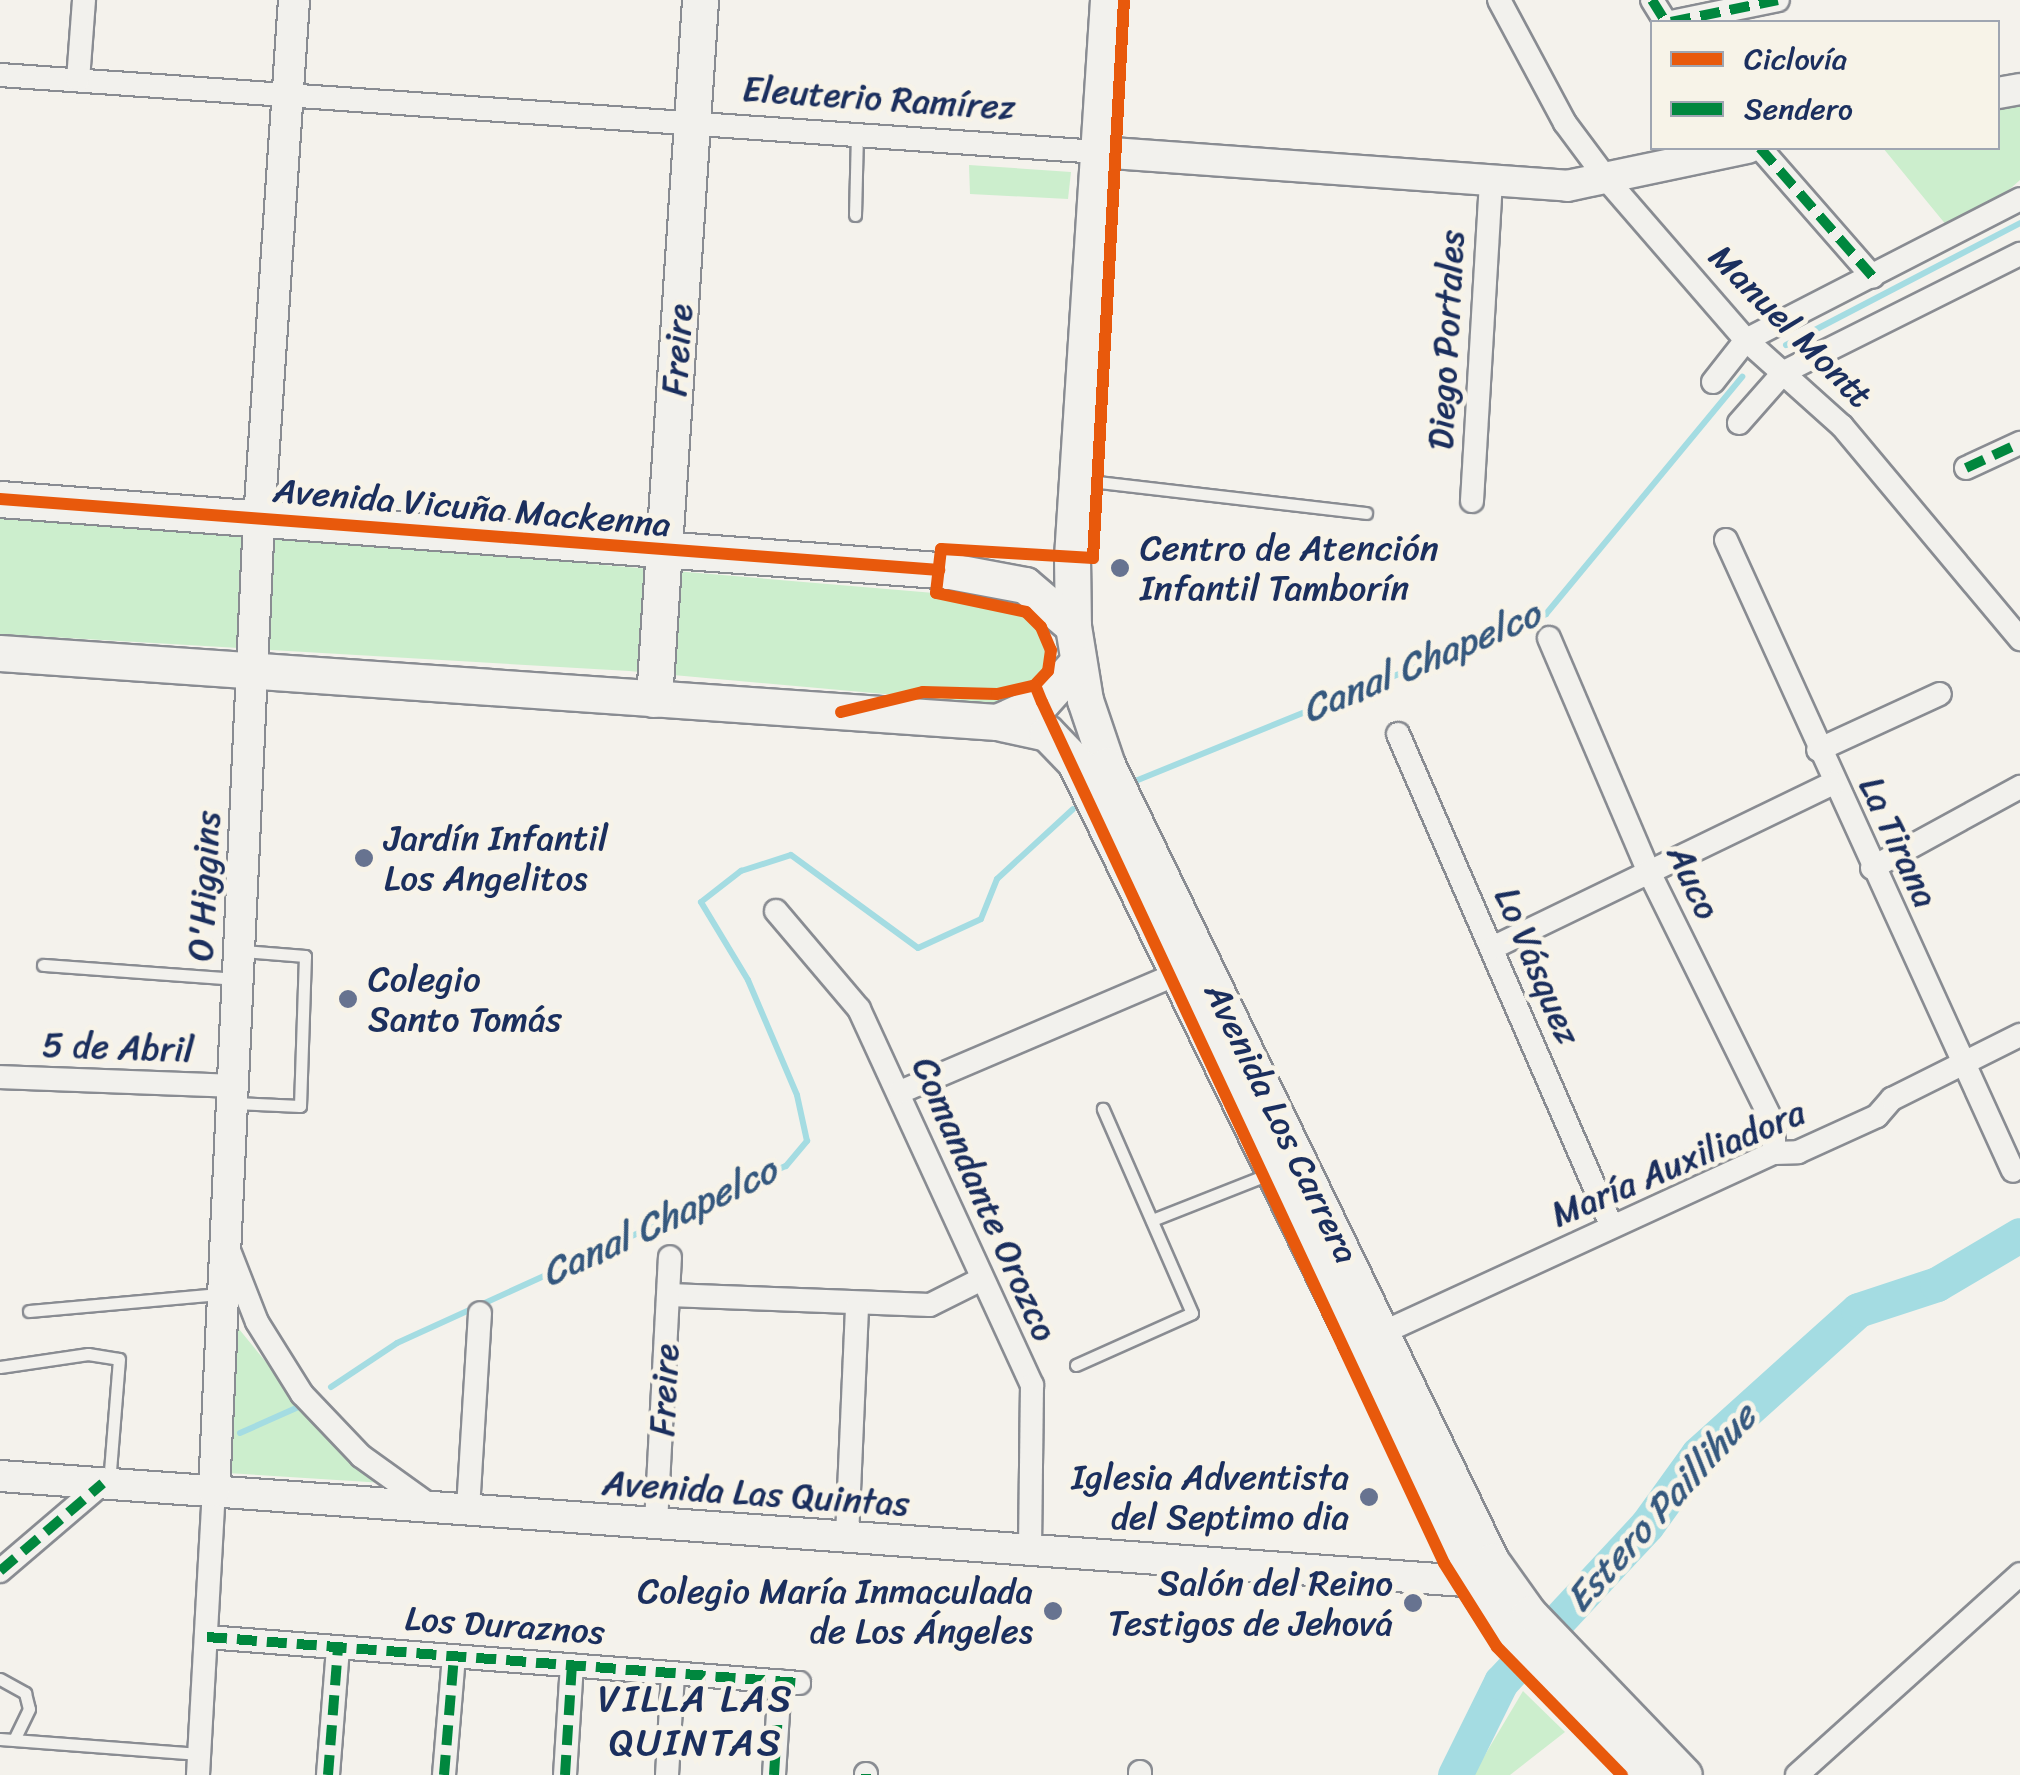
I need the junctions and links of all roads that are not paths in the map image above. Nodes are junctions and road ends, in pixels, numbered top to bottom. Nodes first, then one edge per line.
1 (84, 0) edge
2 (294, 0) edge
3 (700, 0) edge
4 (1108, 0) edge
5 (1499, 0) edge
6 (1652, 0) edge
7 (1778, 0) edge
8 (1667, 20) edge
9 (1679, 20) edge
10 (0, 75) edge
11 (78, 80) junction
12 (288, 94) junction
13 (692, 122) junction
14 (857, 134) junction
15 (1740, 150) edge
16 (1762, 150) edge
17 (1098, 152) junction
18 (1609, 182) junction
19 (1491, 183) junction
20 (2020, 198) edge
21 (855, 215) dead end
22 (2020, 254) edge
23 (1873, 277) junction
24 (1746, 340) junction
25 (1784, 372) junction
26 (1713, 382) dead end
27 (1740, 423) dead end
28 (2020, 443) edge
29 (1966, 468) dead end
30 (1081, 480) junction
31 (0, 500) edge
32 (1472, 501) dead end
33 (1366, 512) dead end
34 (259, 520) junction
35 (1726, 540) dead end
36 (664, 553) junction
37 (1072, 626) junction
38 (1549, 638) dead end
39 (2020, 638) edge
40 (0, 653) edge
41 (1077, 663) junction
42 (252, 671) junction
43 (1940, 694) dead end
44 (654, 700) junction
45 (997, 722) junction
46 (1398, 734) dead end
47 (1818, 750) junction
48 (1833, 783) junction
49 (2020, 787) edge
50 (1872, 868) junction
51 (1650, 872) junction
52 (776, 911) dead end
53 (1492, 948) junction
54 (43, 965) dead end
55 (238, 965) junction
56 (1177, 974) junction
57 (2020, 1035) edge
58 (1964, 1061) junction
59 (0, 1077) edge
60 (900, 1092) junction
61 (232, 1095) junction
62 (1103, 1109) dead end
63 (1774, 1154) junction
64 (2013, 1171) dead end
65 (1273, 1172) junction
66 (1152, 1220) junction
67 (1612, 1227) junction
68 (226, 1242) junction
69 (670, 1257) dead end
70 (980, 1280) junction
71 (223, 1294) junction
72 (669, 1295) junction
73 (857, 1305) junction
74 (30, 1311) dead end
75 (480, 1313) dead end
76 (1369, 1339) junction
77 (1076, 1365) dead end
78 (0, 1366) edge
79 (0, 1476) edge
80 (106, 1483) junction
81 (214, 1491) junction
82 (432, 1507) junction
83 (468, 1509) junction
84 (656, 1523) junction
85 (847, 1537) junction
86 (1030, 1550) junction
87 (0, 1571) edge
88 (2020, 1574) edge
89 (1490, 1583) junction
90 (207, 1637) junction
91 (338, 1647) junction
92 (454, 1656) junction
93 (572, 1665) junction
94 (1561, 1669) junction
95 (673, 1673) junction
96 (0, 1679) edge
97 (0, 1738) edge
98 (14, 1740) junction
99 (199, 1764) edge
100 (328, 1775) edge
101 (444, 1775) edge
102 (565, 1775) edge
103 (667, 1775) edge
104 (774, 1775) edge
105 (1643, 1775) edge
106 (1684, 1775) edge
107 (1797, 1775) edge

1 - 11 street
2 - 12 street, O'Higgins
3 - 13 main road, Freire
4 - 17 main road, Avenida Los Carrera
5 - 18 street, Manuel Montt
6 - 8 street
7 - 9 street
10 - 11 street, Eleuterio Ramírez
11 - 12 street, Eleuterio Ramírez
12 - 13 street, Eleuterio Ramírez
12 - 34 street, O'Higgins
13 - 14 street, Eleuterio Ramírez
13 - 36 main road, Freire
14 - 17 street, Eleuterio Ramírez
14 - 21 lane
15 - 18 street, Eleuterio Ramírez
16 - 23 street
17 - 19 street, Eleuterio Ramírez
17 - 30 main road, Avenida Los Carrera
18 - 19 street, Eleuterio Ramírez
18 - 24 street, Manuel Montt
19 - 32 street, Diego Portales
20 - 23 street
22 - 25 street
23 - 24 street
24 - 25 street, Manuel Montt
24 - 26 street
25 - 27 street
25 - 39 street, Manuel Montt
28 - 29 street
30 - 33 lane
30 - 37 main road, Avenida Los Carrera
31 - 34 main road, Avenida Vicuña Mackenna
34 - 36 main road, Avenida Vicuña Mackenna
34 - 42 street, O'Higgins
35 - 47 street, La Tirana
36 - 37 main road, Avenida Vicuña Mackenna
36 - 44 main road, Freire
37 - 41 main road, Avenida Los Carrera
38 - 51 street, Auco
40 - 42 main road
41 - 45 main road
41 - 76 main road, Avenida Los Carrera
42 - 44 main road
42 - 55 street, O'Higgins
43 - 47 street
44 - 45 main road
45 - 56 main road, Avenida Los Carrera
46 - 53 street, Lo Vásquez
47 - 48 street, La Tirana
48 - 50 street, La Tirana
48 - 51 street
49 - 50 street
50 - 58 street, La Tirana
51 - 53 street
51 - 63 street, Auco
52 - 60 street, Comandante Orozco
53 - 67 street, Lo Vásquez
54 - 55 lane
55 - 61 street, O'Higgins
55 - 61 lane
56 - 60 street
56 - 65 main road, Avenida Los Carrera
57 - 58 street, María Auxiliadora
58 - 63 street, María Auxiliadora
58 - 64 street, La Tirana
59 - 61 street, 5 de Abril
60 - 70 street, Comandante Orozco
61 - 68 street, O'Higgins
62 - 66 lane
63 - 67 street, María Auxiliadora
65 - 66 lane
65 - 76 main road, Avenida Los Carrera
66 - 77 lane
67 - 76 street, María Auxiliadora
68 - 71 street, O'Higgins
68 - 82 street
69 - 72 street, Freire
70 - 73 street
70 - 86 street, Comandante Orozco
71 - 74 lane
71 - 81 street, O'Higgins
72 - 73 street
72 - 84 street, Freire
73 - 85 street
75 - 83 street
76 - 89 main road, Avenida Los Carrera
78 - 80 lane
79 - 80 street, Avenida Las Quintas
80 - 81 street, Avenida Las Quintas
80 - 87 street
81 - 82 street, Avenida Las Quintas
81 - 90 street, O'Higgins
82 - 83 street, Avenida Las Quintas
83 - 84 street, Avenida Las Quintas
84 - 85 street, Avenida Las Quintas
85 - 86 street, Avenida Las Quintas
86 - 89 street, Avenida Las Quintas
88 - 107 street
89 - 94 main road, Avenida Los Carrera
90 - 91 street, Los Duraznos
90 - 99 street, O'Higgins
91 - 92 street, Los Duraznos
91 - 100 street
92 - 93 street, Los Duraznos
92 - 101 street
93 - 95 street, Los Duraznos
93 - 102 street
94 - 105 main road, Avenida Los Carrera
94 - 106 main road, Avenida Los Carrera
95 - 103 street
95 - 104 street, Los Duraznos
96 - 98 lane
97 - 98 lane
98 - 99 lane

